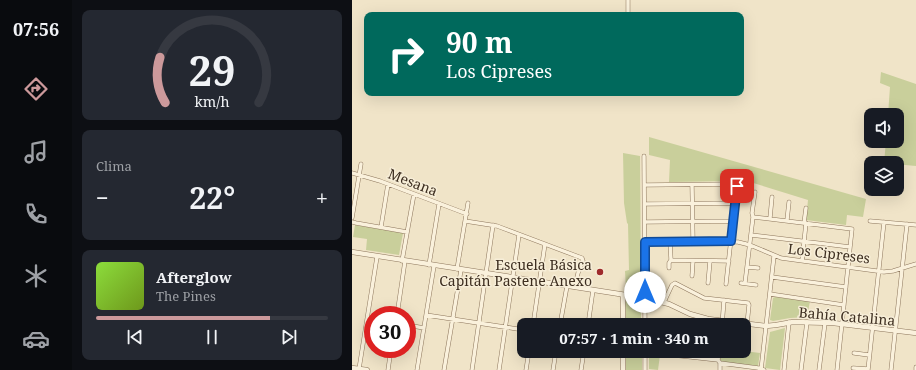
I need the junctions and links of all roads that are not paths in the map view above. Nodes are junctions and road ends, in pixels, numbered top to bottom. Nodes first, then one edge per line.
1 (628, 0) edge
2 (628, 12) edge
3 (644, 156) dead end
4 (361, 164) dead end
5 (352, 173) edge
6 (359, 174) junction
7 (388, 184) junction
8 (692, 184) junction
9 (644, 185) junction
10 (755, 192) dead end
11 (414, 194) junction
12 (772, 197) dead end
13 (789, 202) dead end
14 (468, 203) dead end
15 (692, 203) junction
16 (736, 203) junction
17 (439, 204) junction
18 (645, 204) junction
19 (806, 208) dead end
20 (466, 214) junction
21 (753, 217) junction
22 (352, 218) edge
23 (770, 218) junction
24 (787, 220) junction
25 (465, 221) junction
26 (870, 221) dead end
27 (352, 222) edge
28 (645, 222) junction
29 (692, 222) junction
30 (734, 222) junction
31 (884, 222) junction
32 (805, 223) junction
33 (907, 224) junction
34 (493, 225) junction
35 (916, 225) edge
36 (381, 227) junction
37 (407, 232) junction
38 (519, 235) junction
39 (751, 235) junction
40 (670, 241) junction
41 (693, 241) junction
42 (731, 241) junction
43 (804, 241) junction
44 (645, 242) junction
45 (545, 244) junction
46 (750, 245) junction
47 (850, 247) junction
48 (352, 252) edge
49 (774, 256) junction
50 (377, 257) junction
51 (671, 260) junction
52 (404, 261) junction
53 (693, 261) junction
54 (710, 261) junction
55 (729, 261) junction
56 (802, 261) junction
57 (916, 264) edge
58 (431, 265) junction
59 (848, 266) junction
60 (747, 267) junction
61 (669, 268) dead end
62 (758, 268) dead end
63 (459, 269) junction
64 (902, 269) junction
65 (879, 271) junction
66 (486, 274) junction
67 (692, 276) dead end
68 (772, 277) junction
69 (513, 278) junction
70 (540, 282) junction
71 (708, 283) dead end
72 (740, 283) dead end
73 (745, 283) junction
74 (726, 284) dead end
75 (756, 285) dead end
76 (567, 286) junction
77 (575, 287) junction
78 (846, 287) junction
79 (593, 290) junction
80 (770, 294) junction
81 (623, 295) junction
82 (645, 298) junction
83 (724, 300) junction
84 (664, 302) junction
85 (844, 305) junction
86 (369, 306) edge
87 (398, 306) edge
88 (426, 315) junction
89 (534, 318) edge
90 (561, 318) edge
91 (589, 318) edge
92 (623, 318) edge
93 (645, 318) edge
94 (700, 318) edge
95 (722, 318) edge
96 (748, 318) edge
97 (453, 320) junction
98 (789, 322) junction
99 (807, 322) junction
100 (825, 323) junction
101 (479, 324) junction
102 (751, 324) edge
103 (842, 324) junction
104 (766, 326) junction
105 (416, 327) edge
106 (872, 327) junction
107 (424, 328) junction
108 (506, 328) junction
109 (517, 329) edge
110 (895, 330) junction
111 (916, 333) edge
112 (364, 338) edge
113 (854, 353) dead end
114 (870, 354) junction
115 (390, 358) edge
116 (528, 358) edge
117 (555, 358) edge
118 (583, 358) edge
119 (623, 358) edge
120 (645, 358) edge
121 (697, 358) edge
122 (719, 361) junction
123 (352, 368) edge
124 (740, 368) edge
125 (853, 368) dead end
126 (359, 369) junction
127 (367, 370) edge
128 (388, 370) edge
129 (417, 370) edge
130 (444, 370) edge
131 (472, 370) edge
132 (499, 370) edge
133 (526, 370) edge
134 (553, 370) edge
135 (581, 370) edge
136 (623, 370) edge
137 (646, 370) edge
138 (720, 370) edge
139 (762, 370) edge
140 (784, 370) edge
141 (801, 370) edge
142 (819, 370) edge
143 (837, 370) edge
144 (868, 370) edge
145 (891, 370) edge

1 - 2 street
3 - 9 street
4 - 6 street
5 - 6 street, Mesana
6 - 7 street, Mesana
6 - 22 street
7 - 11 street, Mesana
7 - 36 street
8 - 9 street
8 - 15 street
8 - 16 street
9 - 18 street
10 - 21 street
11 - 17 street, Mesana
11 - 37 street
12 - 23 street
13 - 24 street
14 - 20 street
15 - 16 street
15 - 18 street
15 - 29 street
16 - 30 street
17 - 20 street, Mesana
17 - 58 street
18 - 28 street
19 - 32 street
20 - 25 street
21 - 23 street
21 - 39 street
23 - 24 street
24 - 32 street
25 - 34 street
25 - 63 street
26 - 31 street
27 - 36 street
28 - 29 street
28 - 44 street
29 - 30 street
29 - 41 street
30 - 42 street
31 - 33 street
31 - 65 street
32 - 43 street
32 - 47 street
33 - 35 street
33 - 64 street
34 - 38 street
34 - 66 street
36 - 37 street
37 - 52 street
38 - 45 street
38 - 69 street
39 - 43 street
39 - 46 street
40 - 41 street, Los Cipreses
40 - 44 street, Los Cipreses
40 - 51 street
41 - 42 street, Los Cipreses
42 - 46 street, Los Cipreses
42 - 55 street
43 - 47 street
43 - 56 street
44 - 82 street
45 - 70 street
45 - 77 street
46 - 49 street, Los Cipreses
46 - 60 street
47 - 59 street
48 - 50 street, Bahía Catalina
49 - 56 street, Los Cipreses
49 - 68 street
50 - 52 street, Bahía Catalina
50 - 86 street
51 - 53 street
51 - 61 street
52 - 58 street, Bahía Catalina
52 - 87 street
53 - 54 street
53 - 67 street
54 - 55 street
54 - 71 street
55 - 74 street
56 - 59 street, Los Cipreses
57 - 64 street, Los Cipreses
58 - 63 street, Bahía Catalina
58 - 88 street
59 - 65 street, Los Cipreses
59 - 78 street
60 - 62 street
60 - 73 street
63 - 66 street, Bahía Catalina
63 - 97 street
64 - 65 street, Los Cipreses
64 - 110 street
65 - 106 street
66 - 69 street, Bahía Catalina
66 - 101 street
68 - 78 street
68 - 80 street
69 - 70 street, Bahía Catalina
69 - 108 street
70 - 76 street, Bahía Catalina
70 - 89 street
72 - 73 street
73 - 75 street
76 - 77 street, Bahía Catalina
76 - 90 street
77 - 79 street, Bahía Catalina
78 - 85 street
79 - 81 street, Bahía Catalina
79 - 91 street
80 - 85 street
80 - 104 street
81 - 82 street, Bahía Catalina
81 - 92 street
82 - 84 street, Bahía Catalina
82 - 93 street
83 - 84 street
83 - 95 street
83 - 96 street
84 - 94 street, Bahía Catalina
85 - 103 street
88 - 97 street
88 - 107 street
97 - 101 street
97 - 130 street
98 - 99 street, Bahía Catalina
98 - 104 street, Bahía Catalina
98 - 140 street
99 - 100 street, Bahía Catalina
99 - 141 street
100 - 103 street, Bahía Catalina
100 - 142 street
101 - 108 street
101 - 131 street
102 - 104 street, Bahía Catalina
103 - 106 street, Bahía Catalina
103 - 143 street
104 - 139 street
105 - 107 street
106 - 110 street, Bahía Catalina
106 - 114 street
107 - 129 street
108 - 109 street
108 - 132 street
110 - 111 street, Bahía Catalina
110 - 145 street
112 - 126 street
113 - 114 street
114 - 144 street
115 - 128 street
116 - 133 street
117 - 134 street
118 - 135 street
119 - 136 street
120 - 137 street
121 - 122 street
122 - 124 street
122 - 138 street
123 - 126 street
124 - 139 street
125 - 144 street
126 - 127 street

